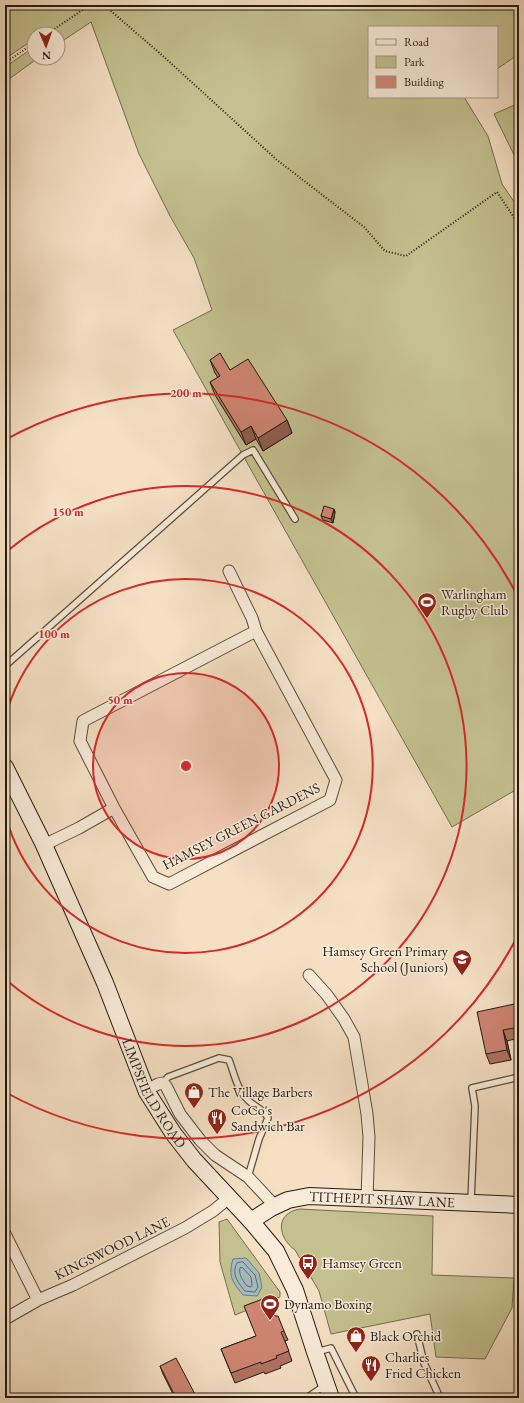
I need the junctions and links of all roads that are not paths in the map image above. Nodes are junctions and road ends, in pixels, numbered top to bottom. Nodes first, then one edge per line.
1 (295, 519) dead end
2 (229, 571) dead end
3 (256, 631) junction
4 (5, 666) edge
5 (7, 777) edge
6 (114, 808) junction
7 (44, 846) junction
8 (309, 975) dead end
9 (519, 1077) edge
10 (163, 1083) junction
11 (147, 1090) junction
12 (248, 1177) junction
13 (229, 1198) junction
14 (367, 1199) junction
15 (471, 1203) junction
16 (519, 1205) edge
17 (275, 1206) junction
18 (251, 1221) junction
19 (5, 1234) edge
20 (38, 1300) junction
21 (5, 1318) edge
22 (417, 1334) dead end
23 (314, 1352) junction
24 (329, 1391) edge
25 (308, 1398) edge
26 (356, 1398) edge
27 (440, 1398) edge

1 - 4 lane
2 - 3 street
3 - 6 street, HAMSEY GREEN GARDENS
3 - 6 street, HAMSEY GREEN GARDENS
5 - 7 main road, LIMPSFIELD ROAD
6 - 7 street
7 - 11 main road, LIMPSFIELD ROAD
8 - 14 street
9 - 15 lane
10 - 11 street
10 - 12 street
10 - 12 lane
11 - 13 main road, LIMPSFIELD ROAD
12 - 17 street
13 - 18 main road, LIMPSFIELD ROAD
13 - 20 street, KINGSWOOD LANE
14 - 15 main road, TITHEPIT SHAW LANE
14 - 17 main road, TITHEPIT SHAW LANE
15 - 16 main road, TITHEPIT SHAW LANE
17 - 18 main road, TITHEPIT SHAW LANE
18 - 23 main road, LIMPSFIELD ROAD
19 - 20 street
20 - 21 street, KINGSWOOD LANE
22 - 27 lane
23 - 24 main road, LIMPSFIELD ROAD
23 - 26 lane
24 - 25 lane

